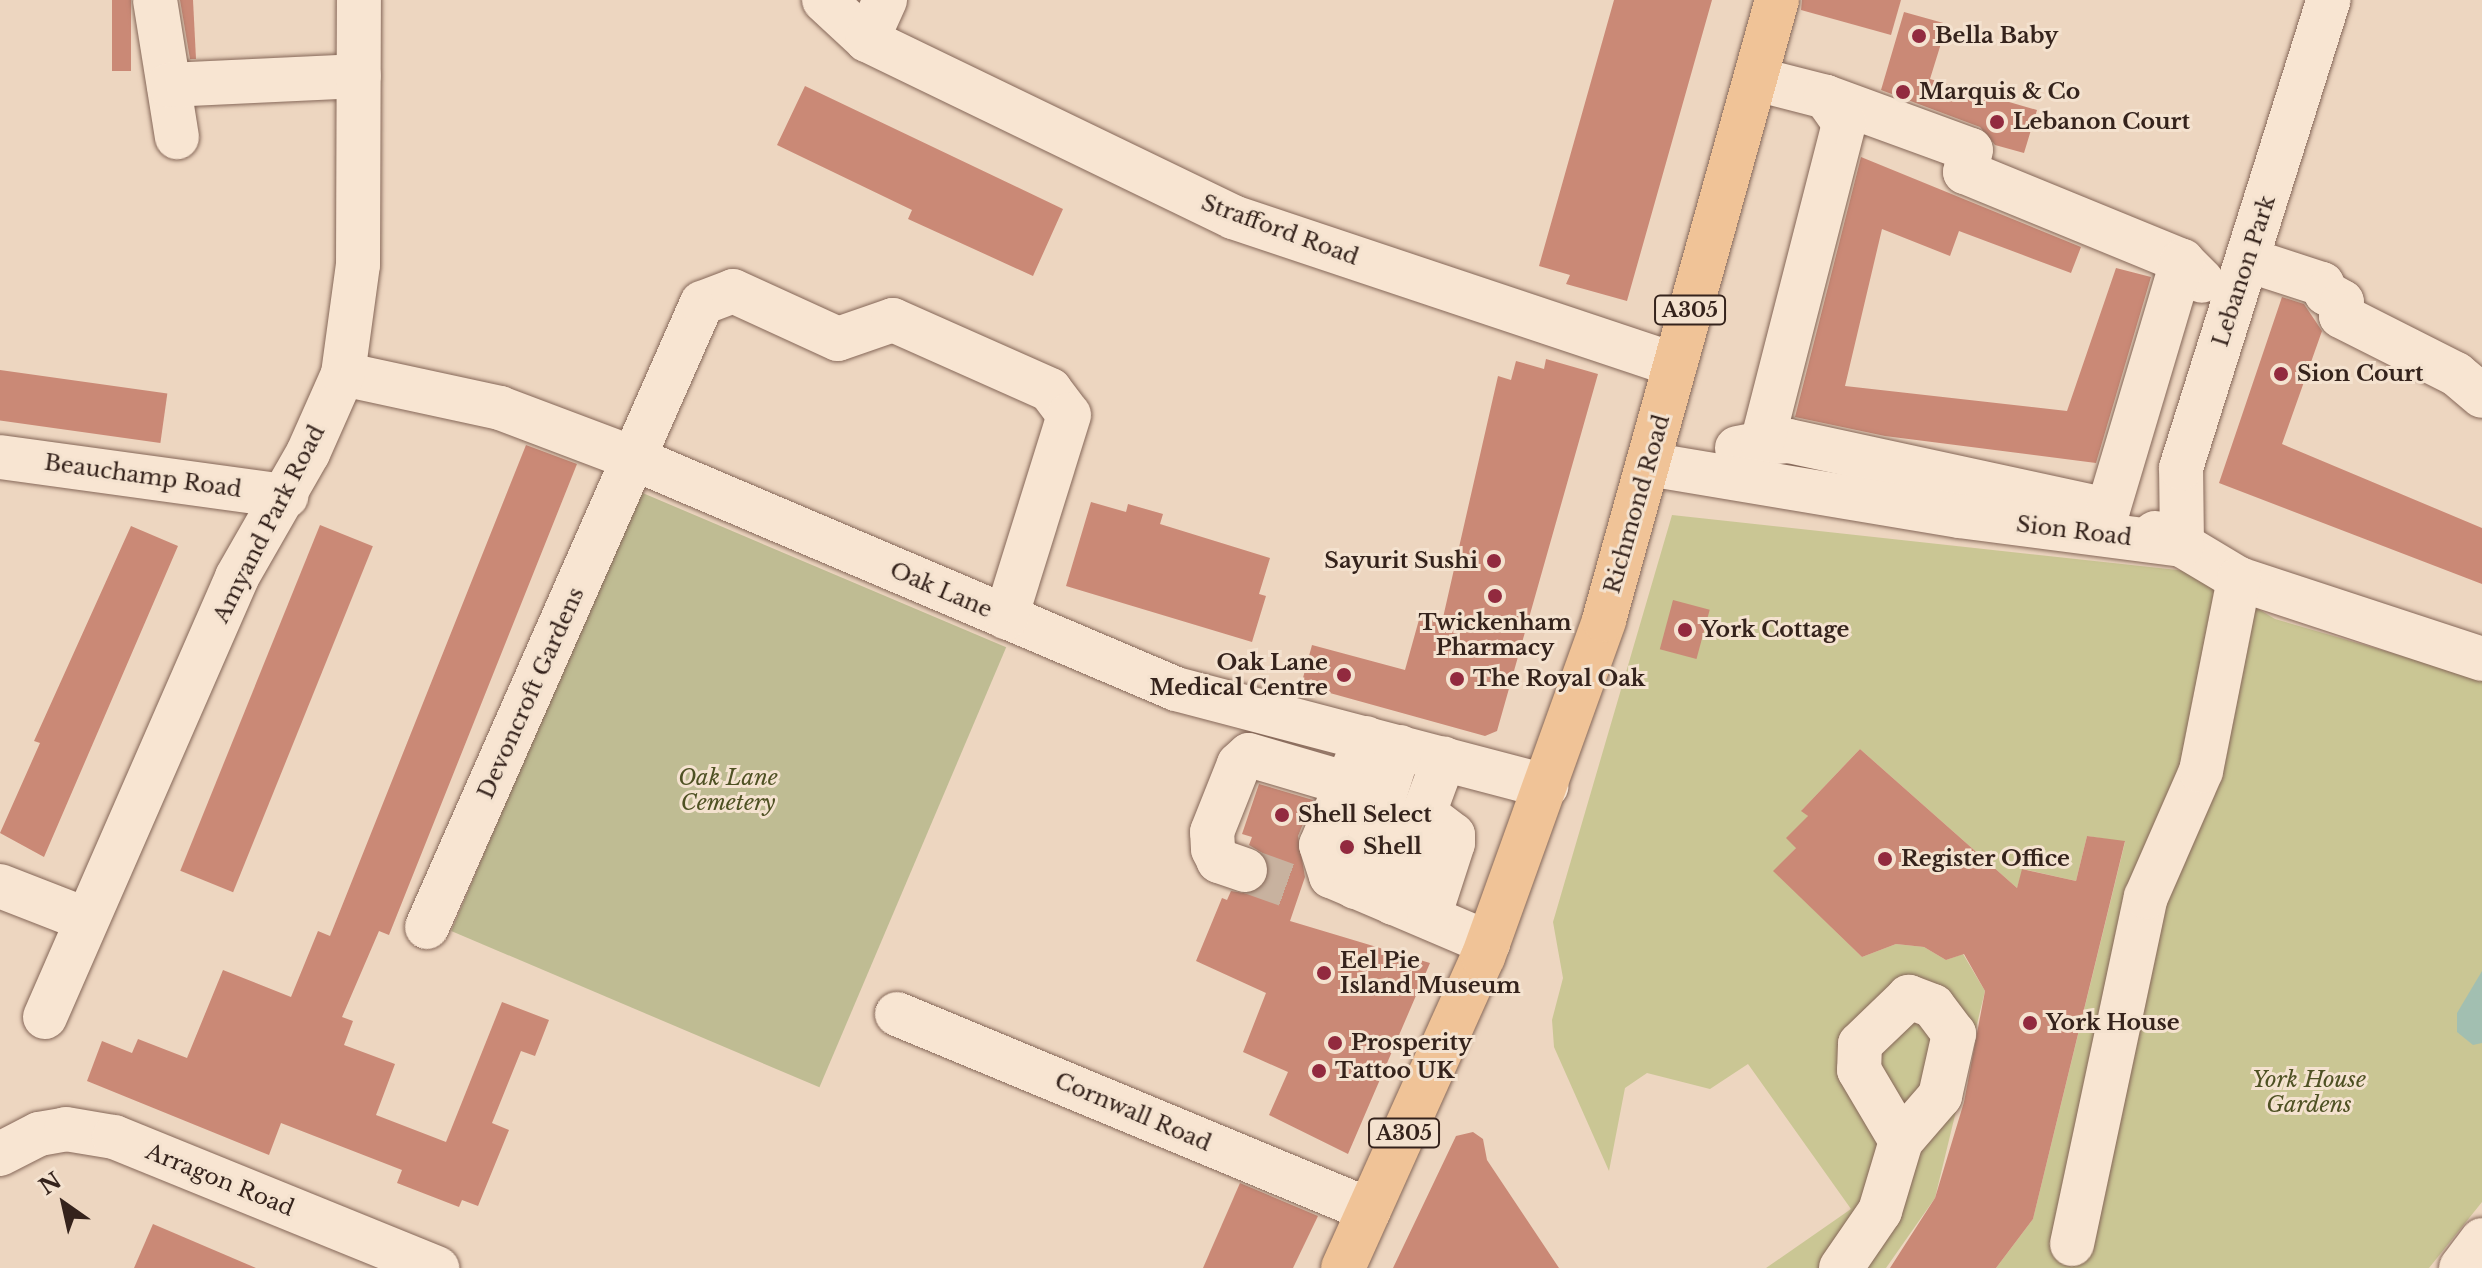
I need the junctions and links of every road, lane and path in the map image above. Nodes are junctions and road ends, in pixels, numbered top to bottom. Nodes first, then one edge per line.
1 (155, 0) edge
2 (359, 0) edge
3 (824, 0) edge
4 (885, 0) edge
5 (1777, 0) edge
6 (2329, 0) edge
7 (867, 40) junction
8 (359, 76) junction
9 (1756, 79) junction
10 (169, 85) junction
11 (1826, 97) junction
12 (177, 137) dead end
13 (2248, 260) junction
14 (2182, 261) junction
15 (2232, 312) junction
16 (1675, 365) junction
17 (343, 374) junction
18 (2482, 396) edge
19 (1762, 443) junction
20 (0, 457) edge
21 (635, 459) junction
22 (1648, 464) junction
23 (286, 496) junction
24 (2108, 510) junction
25 (2182, 545) junction
26 (2239, 579) junction
27 (1006, 617) junction
28 (2478, 647) edge
29 (1383, 742) junction
30 (1444, 759) junction
31 (1344, 783) junction
32 (1546, 786) junction
33 (1245, 870) tunnel mouth
34 (0, 886) edge
35 (1362, 895) junction
36 (87, 920) junction
37 (427, 927) dead end
38 (1488, 943) junction
39 (897, 1014) dead end
40 (45, 1017) dead end
41 (1901, 1141) dead end
42 (0, 1154) edge
43 (1369, 1210) junction
44 (2482, 1240) edge
45 (2072, 1244) dead end
46 (437, 1268) edge
47 (1343, 1268) edge
48 (1841, 1268) edge
49 (2461, 1268) edge

1 - 10 street
2 - 8 street, Amyand Park Road
3 - 7 street, Strafford Road
4 - 7 street
5 - 9 main road, Richmond Road / A305
6 - 13 street, Lebanon Park
7 - 16 street, Strafford Road
8 - 10 street
8 - 17 street, Amyand Park Road
9 - 11 street
9 - 16 main road, Richmond Road / A305
10 - 12 street
11 - 14 street
11 - 19 street
13 - 15 street, Lebanon Park
13 - 18 street
14 - 15 street
14 - 24 street
15 - 25 street, Lebanon Park
16 - 22 main road, Richmond Road / A305
17 - 21 street, Oak Lane
17 - 23 street, Amyand Park Road
19 - 22 street
19 - 24 street
20 - 23 street, Beauchamp Road
21 - 27 street, Oak Lane
21 - 27 street, Devoncroft Gardens
21 - 37 street, Devoncroft Gardens
22 - 25 street, Sion Road
22 - 32 main road, Richmond Road / A305
23 - 36 street, Amyand Park Road
24 - 25 street
25 - 26 street, Sion Road
26 - 28 street, Sion Road
26 - 45 street
27 - 29 street, Oak Lane
29 - 30 street, Oak Lane
29 - 31 street
29 - 35 street
30 - 32 street, Oak Lane
30 - 35 street
31 - 33 street
31 - 35 street
32 - 38 main road, Richmond Road / A305
34 - 36 street
35 - 38 street
36 - 40 street, Amyand Park Road
38 - 43 main road, Richmond Road / A305
39 - 43 street, Cornwall Road
41 - 48 street
42 - 46 street, Arragon Road
43 - 47 main road, A305
44 - 49 street

